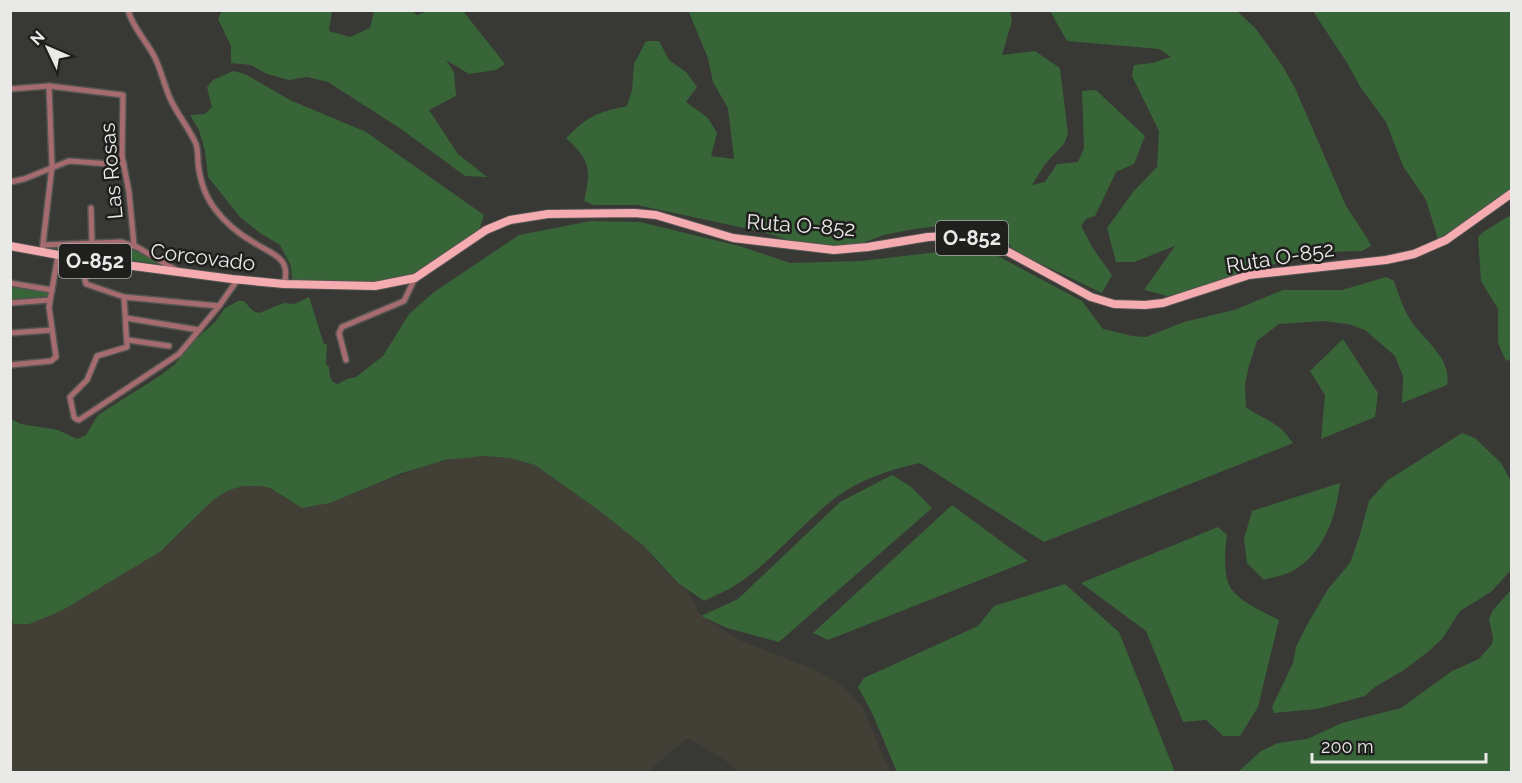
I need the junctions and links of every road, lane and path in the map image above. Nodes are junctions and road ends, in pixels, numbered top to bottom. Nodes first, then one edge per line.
1 (128, 10) edge
2 (48, 86) junction
3 (10, 89) edge
4 (124, 165) junction
5 (52, 166) junction
6 (10, 182) edge
7 (1512, 193) edge
8 (91, 208) dead end
9 (92, 243) junction
10 (134, 245) junction
11 (10, 246) edge
12 (43, 248) junction
13 (58, 255) junction
14 (80, 259) junction
15 (180, 272) junction
16 (415, 278) junction
17 (238, 279) junction
18 (10, 283) edge
19 (284, 284) junction
20 (52, 290) junction
21 (124, 297) junction
22 (50, 300) junction
23 (10, 303) edge
24 (219, 306) junction
25 (126, 318) junction
26 (52, 330) junction
27 (199, 330) junction
28 (10, 333) edge
29 (128, 340) junction
30 (169, 346) dead end
31 (346, 360) dead end
32 (10, 365) edge

1 - 19 street
2 - 3 street
2 - 4 street, Las Rosas
2 - 5 street
4 - 5 street
4 - 10 street, Las Rosas
5 - 6 street
5 - 12 street
7 - 16 main road, Ruta O-852 / O-852
8 - 9 street
9 - 10 street
9 - 12 street
10 - 15 street
11 - 12 main road, Corcovado / O-852
12 - 13 main road, Corcovado / O-852
13 - 14 main road, Corcovado / O-852
13 - 20 street
14 - 15 main road, Corcovado / O-852
14 - 21 street
15 - 17 main road, Corcovado / O-852
16 - 19 main road, Ruta O-852 / O-852
16 - 31 street
17 - 19 main road, Corcovado / O-852
17 - 24 street
18 - 20 street
20 - 22 street
21 - 24 street
21 - 25 street
22 - 23 street
22 - 26 street
24 - 27 street
25 - 27 street
25 - 29 street
26 - 28 street
26 - 32 street
27 - 29 street
29 - 30 street

